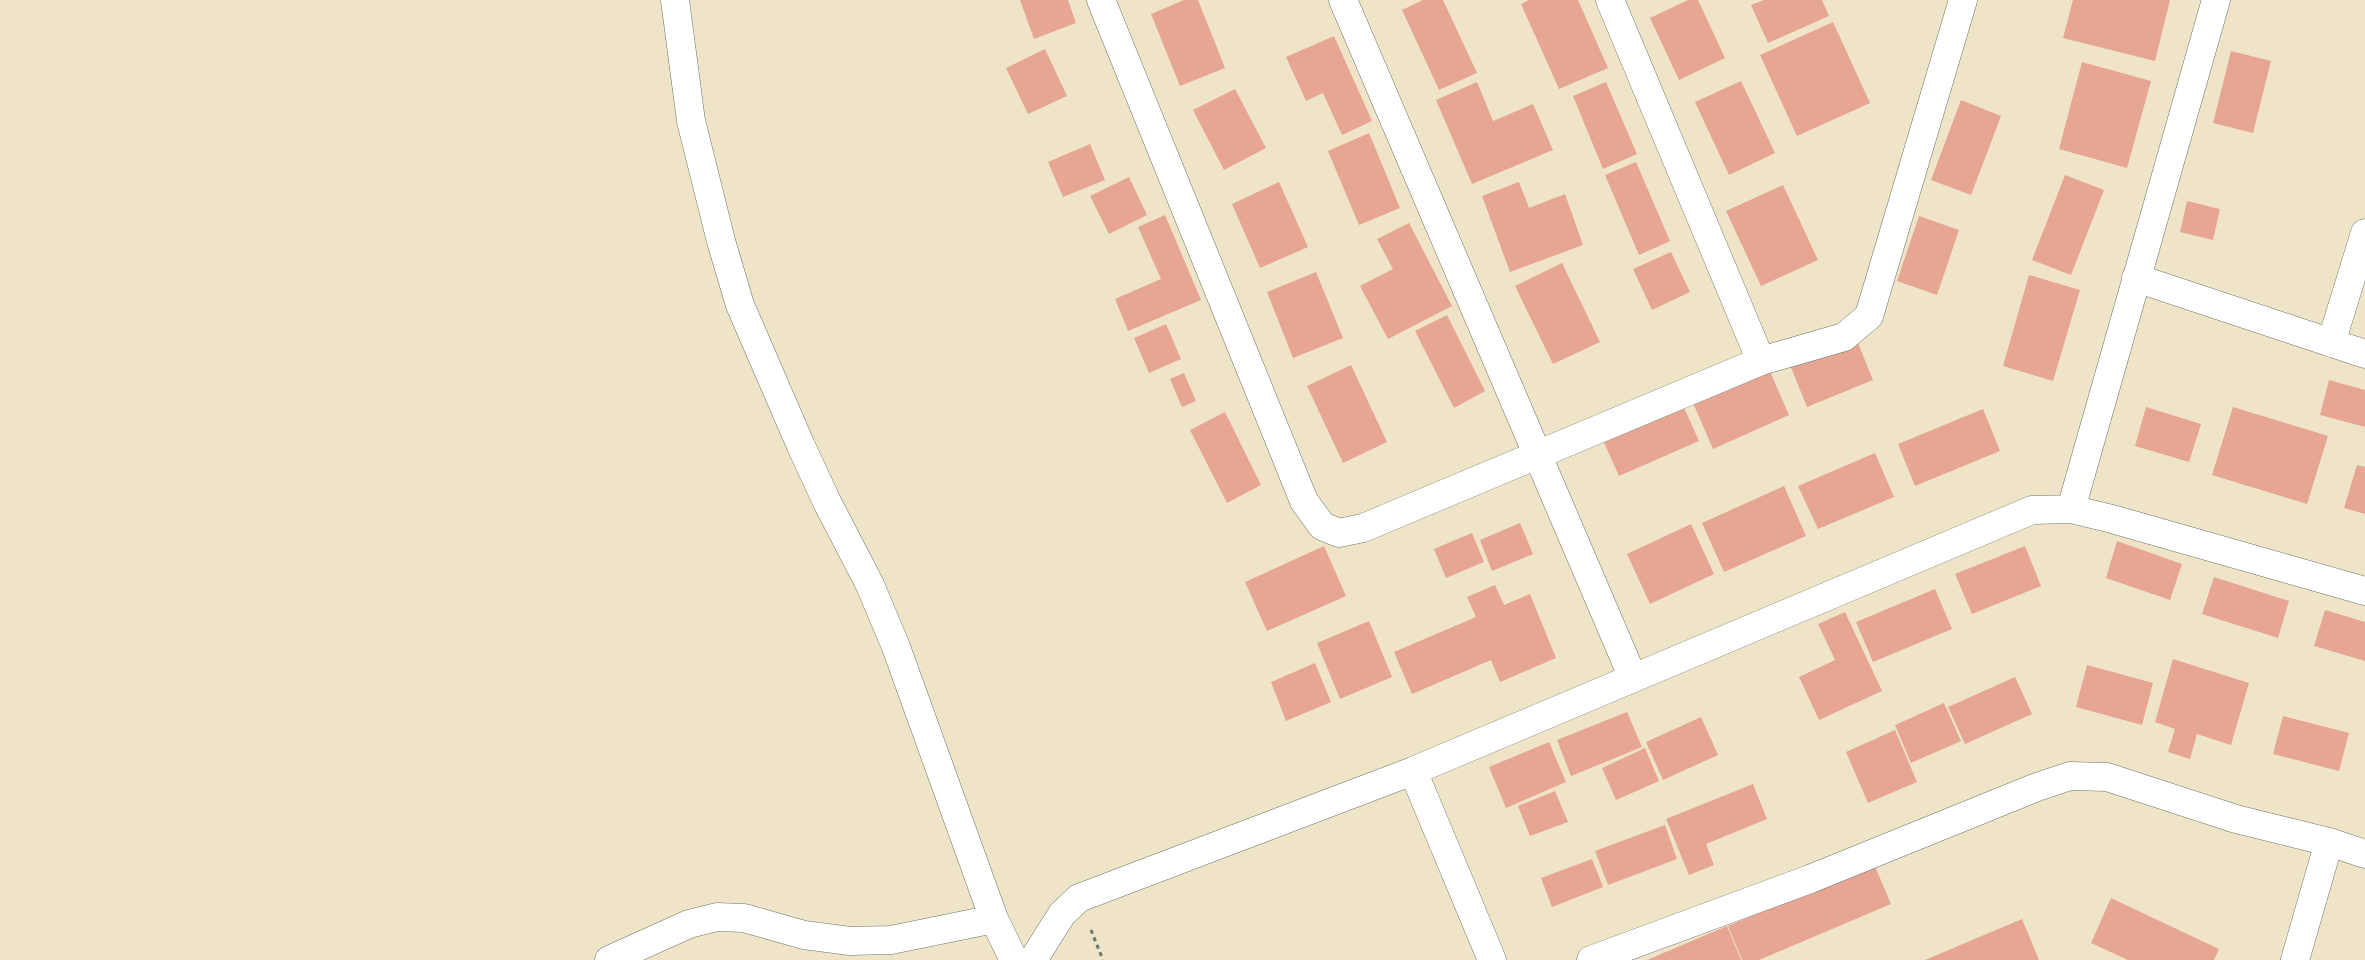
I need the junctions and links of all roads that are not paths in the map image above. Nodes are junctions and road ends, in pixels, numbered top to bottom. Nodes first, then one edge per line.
1 (675, 0) edge
2 (1101, 0) edge
3 (1343, 0) edge
4 (1610, 0) edge
5 (1963, 0) edge
6 (2216, 0) edge
7 (2365, 233) edge
8 (2136, 278) junction
9 (2331, 342) junction
10 (2365, 354) edge
11 (1761, 361) junction
12 (1538, 454) junction
13 (2072, 509) junction
14 (2365, 591) edge
15 (1633, 678) junction
16 (1413, 771) junction
17 (2329, 842) junction
18 (2365, 854) edge
19 (994, 919) junction
20 (609, 960) edge
21 (1014, 960) edge
22 (1032, 960) edge
23 (1492, 960) edge
24 (1591, 960) edge
25 (2295, 960) edge

1 - 19 street
2 - 12 street
3 - 12 street
4 - 11 street
5 - 11 street
6 - 8 street
7 - 9 street
8 - 9 street
8 - 13 street
9 - 10 street
11 - 12 street
12 - 15 street
13 - 14 street
13 - 15 street
15 - 16 street
16 - 22 street
16 - 23 street
17 - 18 street
17 - 24 street
17 - 25 street
19 - 20 street
19 - 21 street

